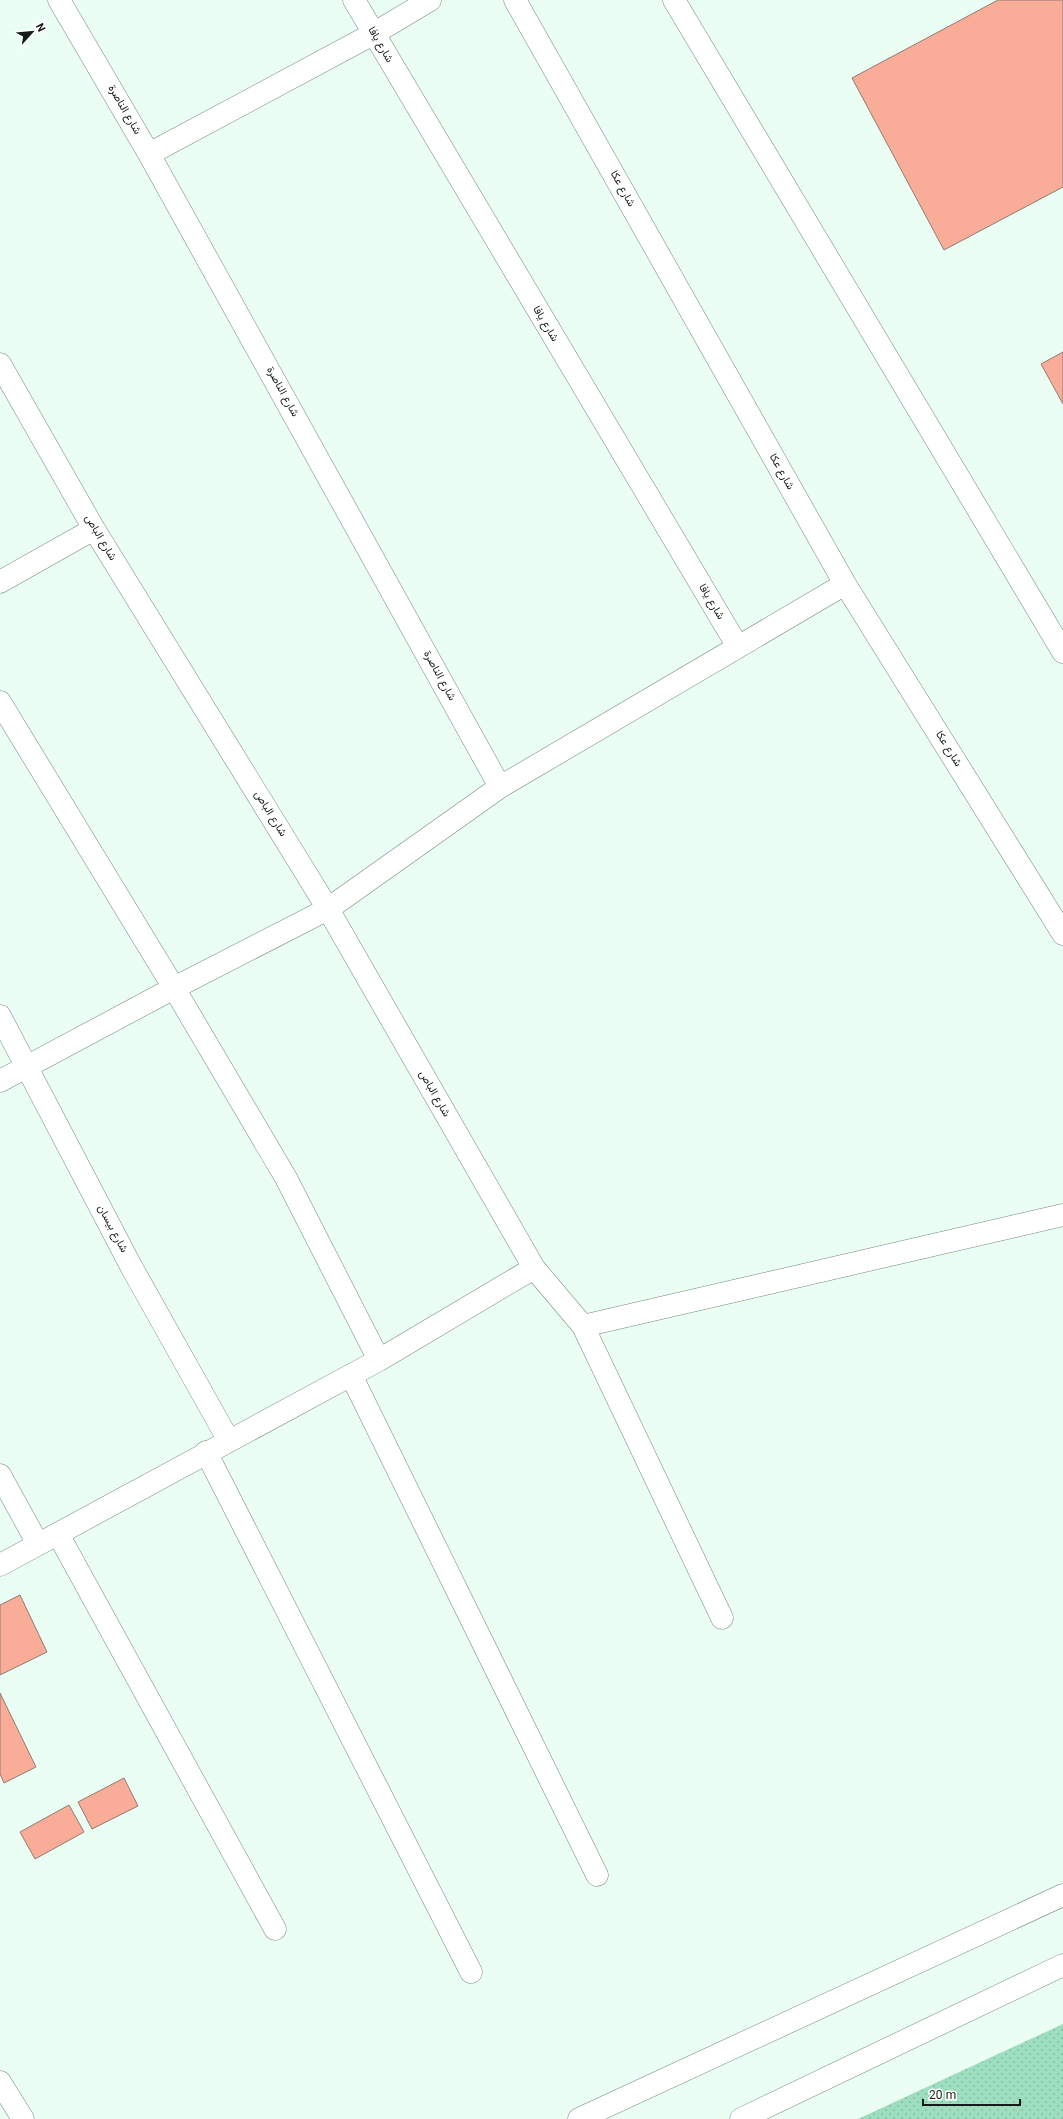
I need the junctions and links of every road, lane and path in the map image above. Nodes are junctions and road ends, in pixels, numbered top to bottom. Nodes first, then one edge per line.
1 (59, 0) edge
2 (354, 0) edge
3 (430, 0) edge
4 (515, 0) edge
5 (674, 0) edge
6 (373, 34) junction
7 (150, 154) junction
8 (0, 364) edge
9 (94, 529) junction
10 (0, 582) edge
11 (845, 584) junction
12 (738, 647) junction
13 (1063, 652) edge
14 (0, 702) edge
15 (500, 787) junction
16 (328, 909) junction
17 (1063, 934) edge
18 (174, 988) junction
19 (0, 1016) edge
20 (27, 1065) junction
21 (0, 1081) edge
22 (1063, 1215) edge
23 (534, 1268) junction
24 (583, 1326) junction
25 (379, 1360) junction
26 (351, 1375) junction
27 (229, 1441) junction
28 (206, 1452) junction
29 (0, 1475) edge
30 (58, 1534) junction
31 (38, 1544) junction
32 (0, 1565) edge
33 (722, 1618) dead end
34 (597, 1875) dead end
35 (1063, 1896) edge
36 (275, 1929) dead end
37 (1063, 1965) edge
38 (471, 1972) dead end
39 (0, 2082) edge
40 (23, 2119) edge
41 (579, 2119) edge
42 (741, 2119) edge

1 - 7 main road, شارع الناصرة
2 - 6 main road, شارع يافا
3 - 6 main road
4 - 11 main road, شارع عكا
5 - 13 main road
6 - 7 main road
6 - 12 main road, شارع يافا
7 - 15 main road, شارع الناصرة
8 - 9 main road, شارع الباص
9 - 10 main road
9 - 16 main road, شارع الباص
11 - 12 main road
11 - 17 main road, شارع عكا
12 - 15 main road
14 - 18 main road
15 - 16 main road
16 - 18 main road
16 - 23 main road, شارع الباص
18 - 20 main road
18 - 25 main road
19 - 20 main road, شارع بيسان
20 - 21 main road
20 - 27 main road, شارع بيسان
22 - 24 main road
23 - 24 main road, شارع الباص
23 - 25 main road
24 - 33 main road, شارع الباص
25 - 26 main road
26 - 27 main road
26 - 34 main road
27 - 28 main road
28 - 30 main road
28 - 38 main road
29 - 31 main road
30 - 31 main road
30 - 36 main road
31 - 32 main road
35 - 41 main road
37 - 42 main road
39 - 40 main road

